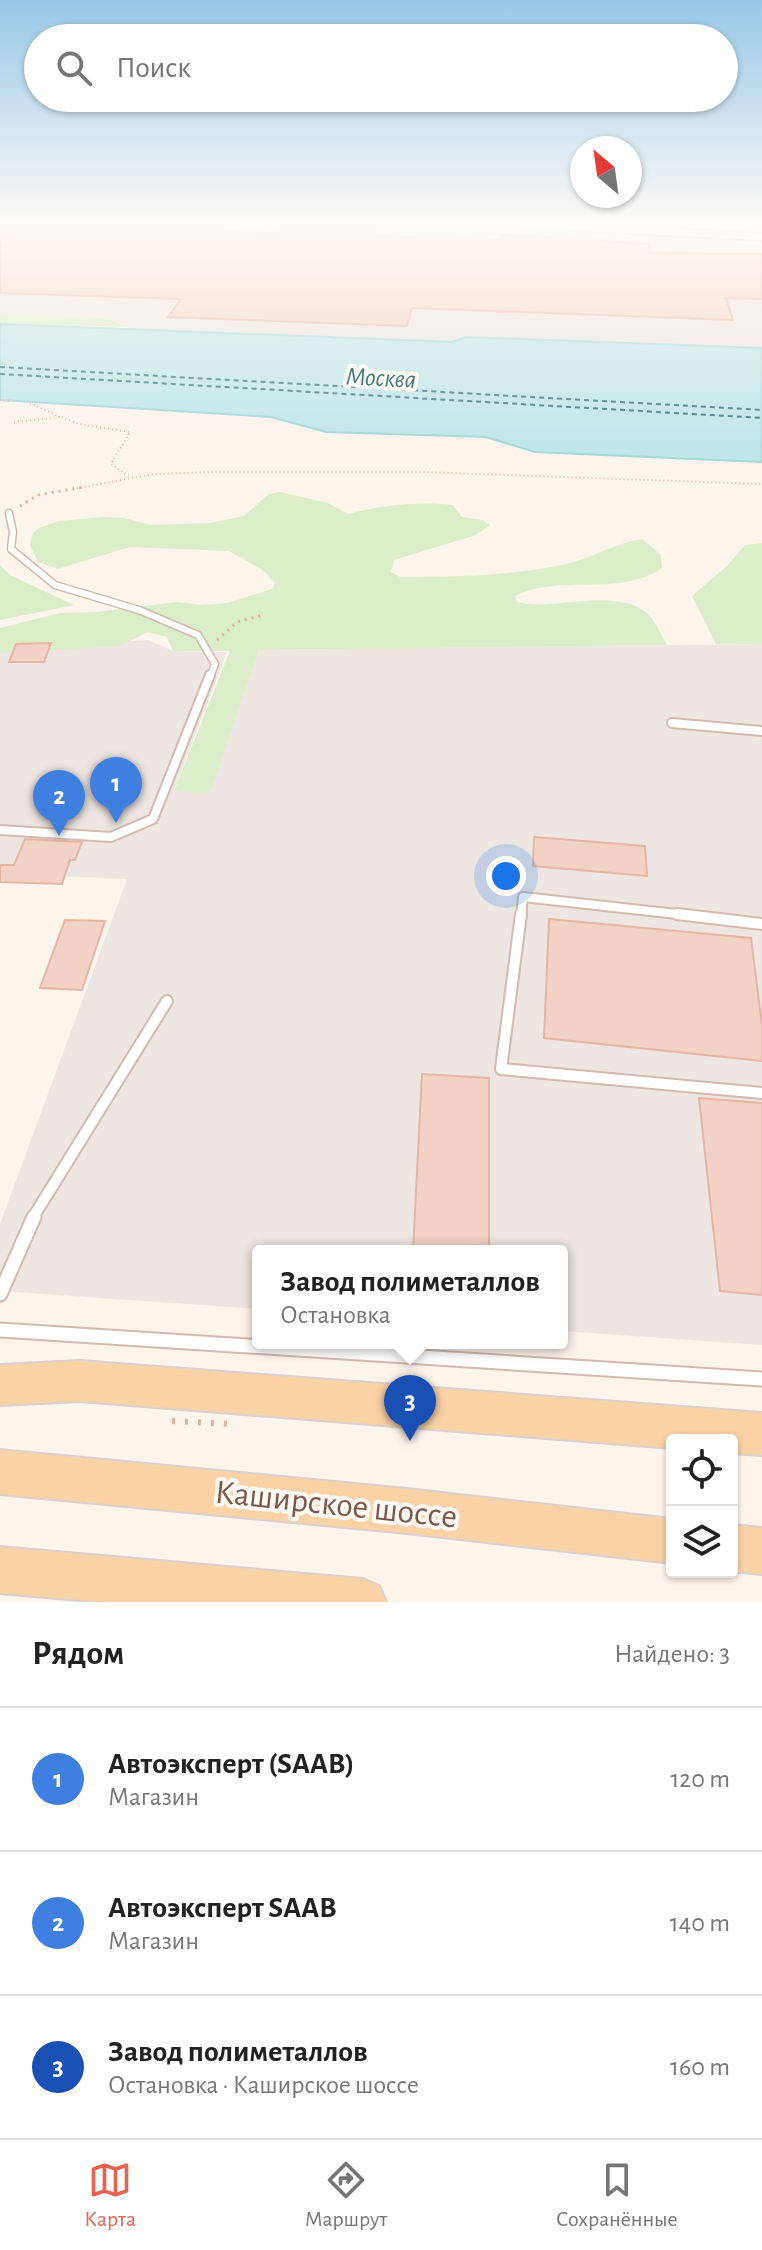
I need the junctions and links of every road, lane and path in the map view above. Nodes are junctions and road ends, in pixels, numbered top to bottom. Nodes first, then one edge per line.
1 (0, 400) edge
2 (12, 401) dead end
3 (30, 403) dead end
4 (61, 417) junction
5 (14, 422) dead end
6 (132, 479) junction
7 (762, 484) edge
8 (9, 513) joint
9 (263, 615) dead end
10 (207, 650) junction
11 (672, 723) dead end
12 (762, 731) edge
13 (0, 830) edge
14 (762, 924) edge
15 (167, 1001) dead end
16 (762, 1093) edge
17 (0, 1294) edge
18 (0, 1330) edge
19 (252, 1346) edge
20 (295, 1349) edge
21 (762, 1379) edge
22 (0, 1385) edge
23 (172, 1421) dead end
24 (226, 1426) dead end
25 (743, 1432) edge
26 (0, 1472) edge
27 (666, 1540) edge
28 (738, 1549) edge
29 (762, 1551) edge
30 (0, 1570) edge
31 (363, 1602) edge

1 - 2 path
3 - 4 path
4 - 5 path
4 - 6 path
6 - 7 path
6 - 8 path
8 - 10 lane
9 - 10 path
10 - 13 lane
11 - 12 lane
14 - 16 lane
15 - 17 lane
18 - 19 lane
20 - 21 lane
22 - 25 main road
23 - 24 path
26 - 27 main road, Каширское шоссе
28 - 29 main road
30 - 31 main road

